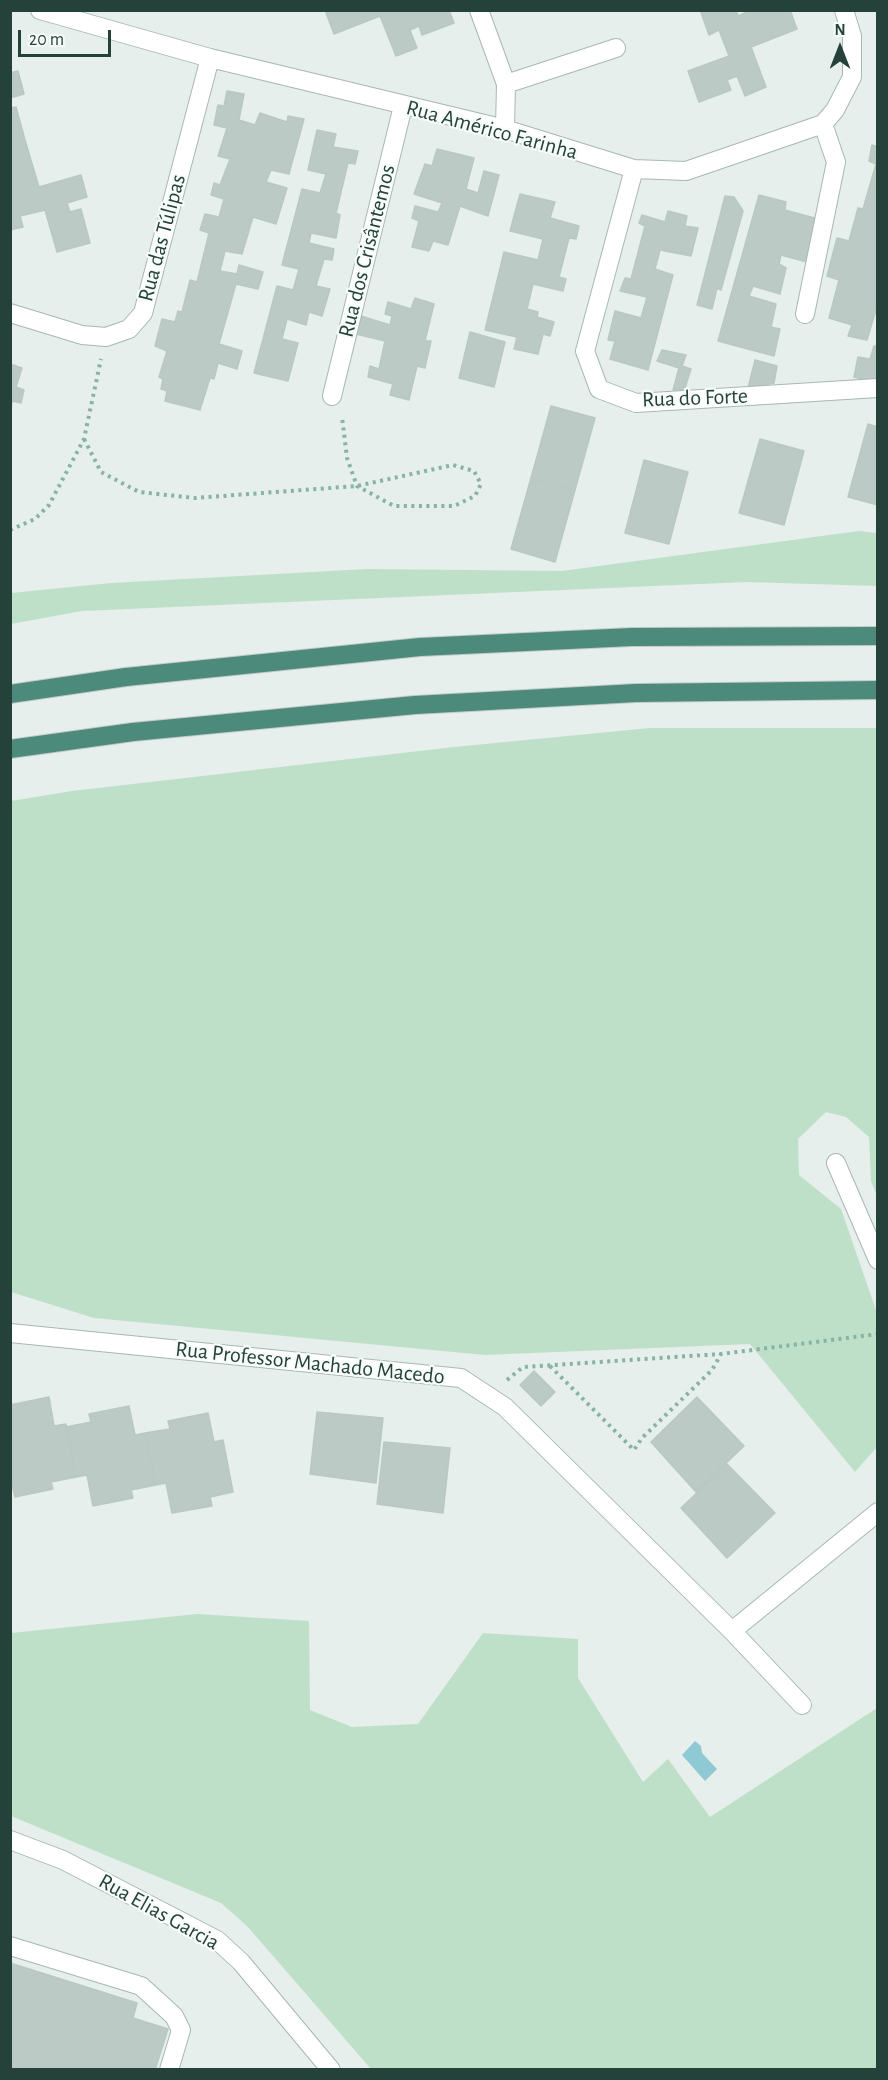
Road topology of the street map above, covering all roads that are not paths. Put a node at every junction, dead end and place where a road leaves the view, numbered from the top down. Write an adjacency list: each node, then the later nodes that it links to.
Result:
1 (479, 10): 6 (street)
2 (844, 10): 8 (street)
3 (52, 12): 5 (street, Rua Américo Farinha)
4 (616, 48): 6 (street)
5 (210, 58): 7 (street, Rua Américo Farinha); 11 (street, Rua das Túlipas)
6 (506, 84): 9 (street)
7 (403, 106): 9 (street, Rua Américo Farinha); 14 (street, Rua dos Crisântemos)
8 (823, 124): 10 (street, Rua Américo Farinha); 12 (street)
9 (505, 129): 10 (street, Rua Américo Farinha)
10 (634, 169): 13 (street, Rua do Forte)
11 (10, 312)
12 (805, 314)
13 (878, 388)
14 (332, 396)
15 (878, 636): 17 (highway)
16 (878, 690): 18 (highway)
17 (10, 694)
18 (10, 748)
19 (836, 1163): 20 (street)
20 (878, 1260)
21 (10, 1333): 23 (street, Rua Professor Machado Macedo)
22 (878, 1512): 23 (street)
23 (732, 1631): 24 (street, Rua Professor Machado Macedo)
24 (802, 1705)
25 (10, 1840): 28 (street, Rua Elias Garcia)
26 (10, 1946): 27 (street)
27 (169, 2070)
28 (331, 2070)

